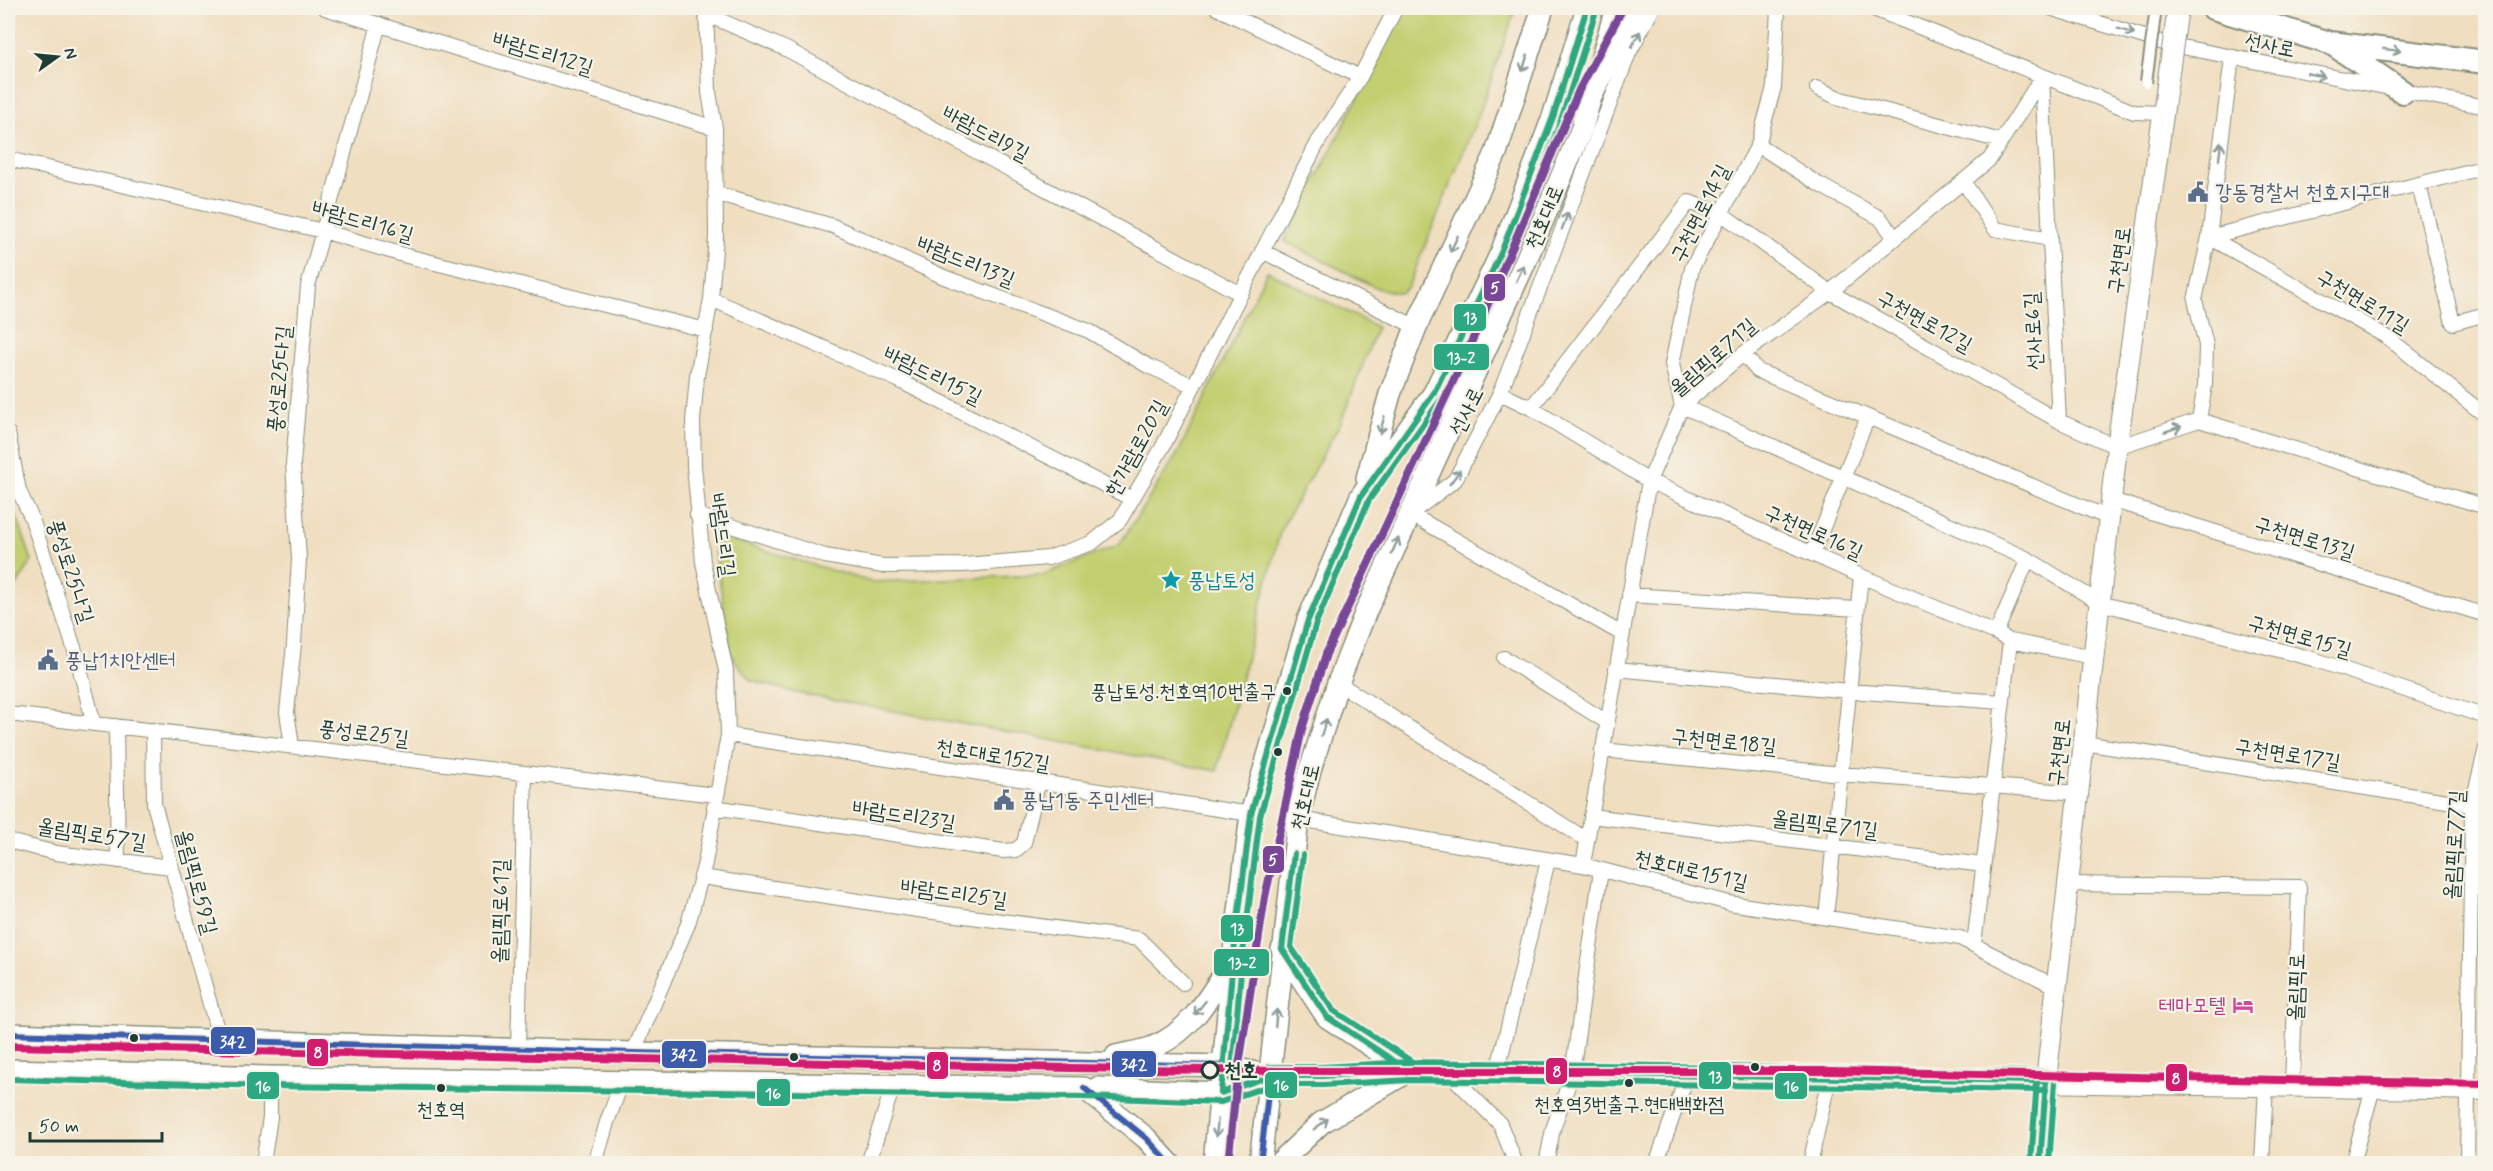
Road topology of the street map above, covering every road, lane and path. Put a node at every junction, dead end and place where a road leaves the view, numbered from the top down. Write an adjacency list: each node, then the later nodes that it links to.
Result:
1 (325, 8): 16 (street, 바람드리12길)
2 (1217, 8): 20 (street)
3 (1396, 8): 20 (street, 한가람로20길)
4 (1543, 8): 46 (main road, one-way to 46)
5 (1587, 8): 61 (main road, 천호대로)
6 (1617, 8): 25 (main road, 천호대로)
7 (1634, 8): 25 (highway)
8 (1653, 8): 50 (street, 선사로, one-way to 8)
9 (1778, 8): 30 (street, 구천면로14길)
10 (1871, 8): 21 (street)
11 (2050, 8): 18 (street, 선사로, one-way to 18)
12 (2156, 8): 22 (street, bridge)
13 (2178, 8): 27 (main road, 구천면로, bridge)
14 (2213, 8): 17 (highway)
15 (707, 11): 28 (street, 바람드리길); 43 (street, 바람드리9길)
16 (379, 24): 28 (street, 바람드리12길); 37 (street, 풍성로25다길)
17 (2330, 43): 19 (highway, one-way to 19); 24 (highway)
18 (2232, 58): 24 (street, 선사로, one-way to 24); 38 (street, one-way to 18)
19 (2486, 62)
20 (1360, 77): 41 (street, 한가람로20길)
21 (2042, 77): 27 (street); 29 (street, 올림픽로71길); 40 (street, 선사로6길)
22 (2145, 82)
23 (1817, 88): 29 (street)
24 (2403, 92): 26 (street, 선사로)
25 (1592, 94): 66 (main road, 천호대로, one-way to 25)
26 (2486, 107)
27 (2164, 113): 58 (main road, 구천면로)
28 (714, 128): 35 (street, 바람드리길)
29 (2001, 141): 33 (street, 올림픽로71길)
30 (1758, 145): 36 (street, 구천면로14길); 39 (street)
31 (8, 159): 37 (street, 바람드리16길)
32 (2486, 167): 34 (street)
33 (1963, 181): 39 (street, 올림픽로71길); 40 (street)
34 (2419, 185): 38 (street); 45 (street)
35 (715, 192): 44 (street, 바람드리길); 49 (street, 바람드리13길)
36 (1722, 214): 42 (street, 구천면로12길); 51 (street, 구천면로14길); 52 (street, 구천면로12길)
37 (323, 231): 47 (street, 바람드리16길); 91 (street, 풍성로25다길)
38 (2209, 237): 53 (street, 구천면로11길); 55 (street)
39 (1895, 238): 42 (street, 올림픽로71길)
40 (2050, 239): 56 (street, 선사로6길)
41 (1262, 251): 43 (street, 한가람로20길); 46 (street)
42 (1830, 292): 48 (street, 올림픽로71길); 56 (street, 구천면로12길)
43 (1241, 294): 49 (street, 한가람로20길)
44 (711, 299): 47 (street, 바람드리길); 62 (street, 바람드리15길)
45 (2486, 314)
46 (1416, 327): 61 (main road, one-way to 61)
47 (705, 330): 65 (street, 바람드리길)
48 (1743, 354): 51 (street, 올림픽로71길); 54 (street)
49 (1194, 386): 62 (street, 한가람로20길)
50 (1500, 393): 52 (street, 구천면로16길); 66 (street, 선사로, one-way to 50)
51 (1682, 406): 59 (street); 60 (street, 올림픽로71길)
52 (1531, 408): 60 (street, 구천면로16길)
53 (2486, 416)
54 (1868, 417): 59 (street); 64 (street)
55 (2199, 420): 58 (street, one-way to 55); 63 (street)
56 (2059, 421): 58 (street, 구천면로12길)
57 (8, 433): 86 (street, 풍성로25나길)
58 (2117, 447): 64 (main road, 구천면로)
59 (1844, 478): 67 (street); 68 (street)
60 (1648, 481): 67 (street, 구천면로16길); 70 (street, 올림픽로71길)
61 (1361, 496): 101 (main road, 천호대로)
62 (1132, 499): 65 (street, 한가람로20길)
63 (2486, 507)
64 (2110, 509): 71 (main road, 구천면로); 73 (street, 구천면로13길)
65 (697, 514): 89 (street, 바람드리길)
66 (1410, 514): 75 (street); 80 (main road, 천호대로, one-way to 66)
67 (1812, 554): 69 (street, 구천면로16길)
68 (2028, 559): 71 (street); 74 (street)
69 (1861, 576): 72 (street); 74 (street, 구천면로16길)
70 (1629, 595): 72 (street); 75 (street, 올림픽로71길)
71 (2100, 603): 77 (main road, 구천면로); 84 (street, 구천면로15길)
72 (1857, 609): 81 (street)
73 (2486, 615)
74 (1996, 633): 76 (street, 구천면로16길)
75 (1622, 634): 79 (street, 올림픽로71길)
76 (2010, 641): 77 (street, 구천면로16길); 82 (street)
77 (2094, 657): 90 (main road, 구천면로)
78 (1504, 658): 85 (street)
79 (1616, 669): 81 (street); 85 (street, 올림픽로71길)
80 (1338, 683): 103 (main road, 천호대로, one-way to 80); 104 (street)
81 (1849, 691): 82 (street); 95 (street)
82 (2002, 702): 97 (street)
83 (8, 714): 86 (street, 풍성로25길)
84 (2486, 717)
85 (1607, 722): 93 (street, 올림픽로71길)
86 (94, 724): 87 (street, 풍성로25길)
87 (116, 726): 88 (street, 풍성로25길); 108 (street)
88 (153, 730): 91 (street, 풍성로25길); 111 (street, 올림픽로59길)
89 (728, 735): 96 (street, 천호대로152길); 99 (street, 바람드리길)
90 (2084, 743): 98 (main road, 구천면로); 100 (street, 구천면로17길)
91 (292, 746): 94 (street, 풍성로25길)
92 (2486, 748): 100 (street, 올림픽로77길)
93 (1602, 750): 95 (street, 구천면로18길); 102 (street, 올림픽로71길)
94 (525, 773): 99 (street, 풍성로25길); 124 (street, 올림픽로61길)
95 (1841, 774): 97 (street, 구천면로18길); 106 (street)
96 (1038, 783): 99 (street, 바람드리23길); 101 (street, 천호대로152길)
97 (1992, 787): 98 (street, 구천면로18길); 110 (street)
98 (2078, 793): 114 (main road, 구천면로)
99 (715, 801): 113 (street, 바람드리길)
100 (2479, 807): 117 (street, 올림픽로77길)
101 (1251, 814): 119 (main road, 천호대로)
102 (1591, 816): 104 (street, 올림픽로71길); 106 (street, 올림픽로71길)
103 (1298, 819): 107 (street, 천호대로151길); 118 (main road, 천호대로)
104 (1587, 840): 109 (street, 올림픽로71길)
105 (8, 841): 108 (street, 올림픽로57길)
106 (1833, 846): 110 (street, 올림픽로71길); 115 (street)
107 (1548, 860): 109 (street, 천호대로151길); 132 (street)
108 (118, 861): 111 (street, 올림픽로57길)
109 (1583, 865): 112 (street, 천호대로151길)
110 (1983, 865): 116 (street)
111 (171, 867): 123 (street, 올림픽로59길)
112 (1601, 870): 115 (street, 천호대로151길); 133 (street)
113 (702, 877): 120 (street, 바람드리25길); 125 (street, 바람드리길)
114 (2068, 884): 121 (main road, 구천면로); 142 (street, 올림픽로)
115 (1826, 918): 116 (street, 천호대로151길)
116 (1974, 945): 121 (street, 천호대로151길)
117 (2479, 945): 145 (street, 올림픽로77길)
118 (1282, 949): 130 (main road); 134 (main road, 천호대로, one-way to 118)
119 (1233, 960): 126 (main road, one-way to 126); 128 (main road, 천호대로)
120 (1183, 983)
121 (2056, 987): 138 (main road, 구천면로)
122 (8, 1034): 123 (main road)
123 (220, 1040): 124 (main road)
124 (518, 1049): 125 (main road)
125 (633, 1053): 126 (main road)
126 (1086, 1063): 127 (main road)
127 (1136, 1064): 128 (main road); 143 (main road)
128 (1224, 1066): 134 (main road); 146 (main road, 천호대로)
129 (8, 1070): 136 (main road)
130 (1409, 1071): 131 (main road); 134 (main road); 153 (main road, one-way to 130)
131 (1448, 1072): 132 (main road); 154 (street)
132 (1497, 1073): 133 (main road)
133 (1572, 1074): 135 (main road); 155 (street)
134 (1270, 1076): 146 (main road); 152 (main road, 천호대로)
135 (1687, 1076): 137 (main road); 156 (street)
136 (270, 1077): 139 (main road); 147 (street)
137 (1830, 1078): 138 (main road); 157 (street)
138 (2046, 1081): 141 (main road); 158 (main road, 구천면로)
139 (622, 1082): 140 (main road); 148 (street)
140 (893, 1086): 143 (main road); 149 (street)
141 (2266, 1086): 142 (main road); 159 (street)
142 (2292, 1086): 144 (main road)
143 (1090, 1088): 146 (main road); 150 (main road)
144 (2373, 1088): 145 (main road); 160 (street)
145 (2477, 1090): 161 (street, 올림픽로77길)
146 (1221, 1094): 151 (main road, 천호대로, one-way to 151)
147 (263, 1164)
148 (595, 1164)
149 (868, 1164)
150 (1170, 1164)
151 (1214, 1164)
152 (1260, 1164)
153 (1278, 1164)
154 (1516, 1164)
155 (1546, 1164)
156 (1656, 1164)
157 (1810, 1164)
158 (2040, 1164)
159 (2262, 1164)
160 (2352, 1164)
161 (2467, 1164)

